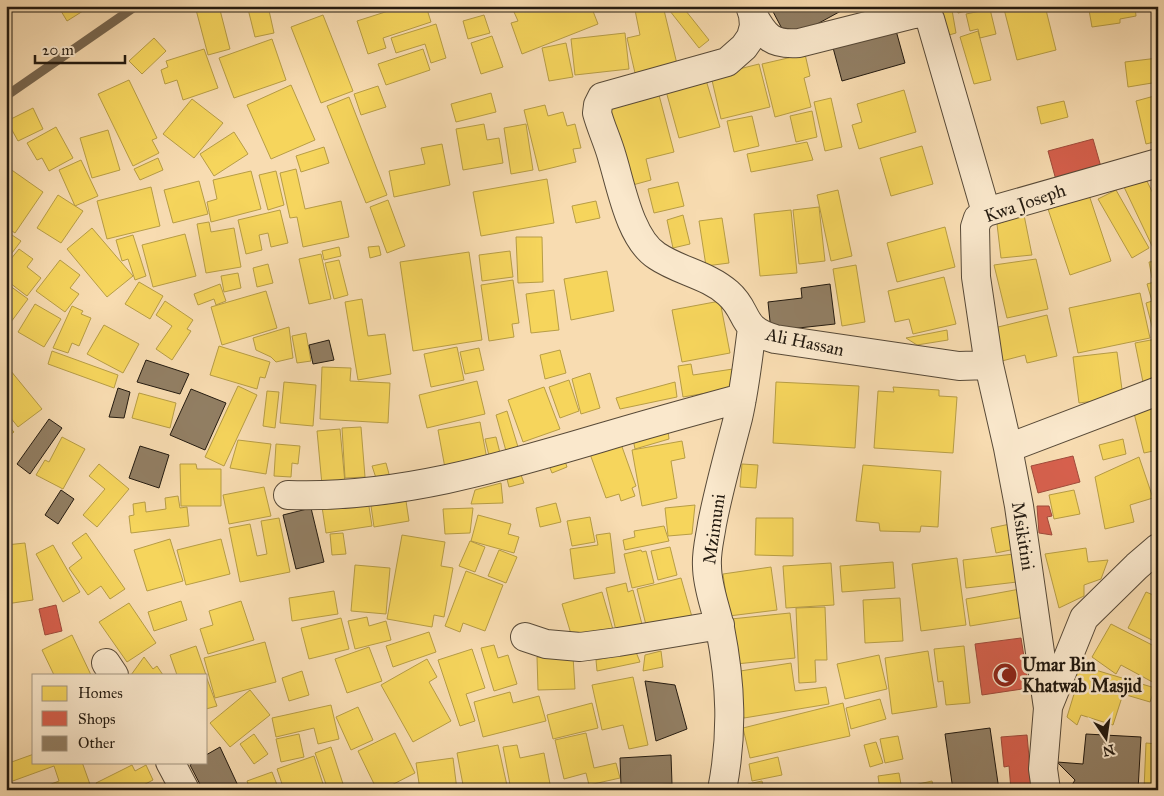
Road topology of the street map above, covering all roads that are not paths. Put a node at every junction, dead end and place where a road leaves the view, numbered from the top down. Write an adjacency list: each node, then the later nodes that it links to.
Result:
1 (751, 10): 3 (street); 4 (street, Ali Hassan)
2 (1158, 163): 3 (street, Kwa Joseph)
3 (986, 212): 5 (street, Kwa Joseph)
4 (752, 328): 5 (street, Ali Hassan); 7 (street, Mzimuni)
5 (989, 365): 8 (street, Msikitini)
6 (1158, 391): 8 (street)
7 (742, 398): 9 (street); 11 (street, Mzimuni)
8 (1008, 448): 13 (street, Msikitini)
9 (288, 495)
10 (1158, 548): 13 (street, Msikitini)
11 (720, 626): 12 (street); 16 (street, Mzimuni)
12 (525, 637)
13 (1048, 708): 17 (street, Msikitini)
14 (171, 764): 15 (street)
15 (185, 790)
16 (722, 790)
17 (1046, 790)

